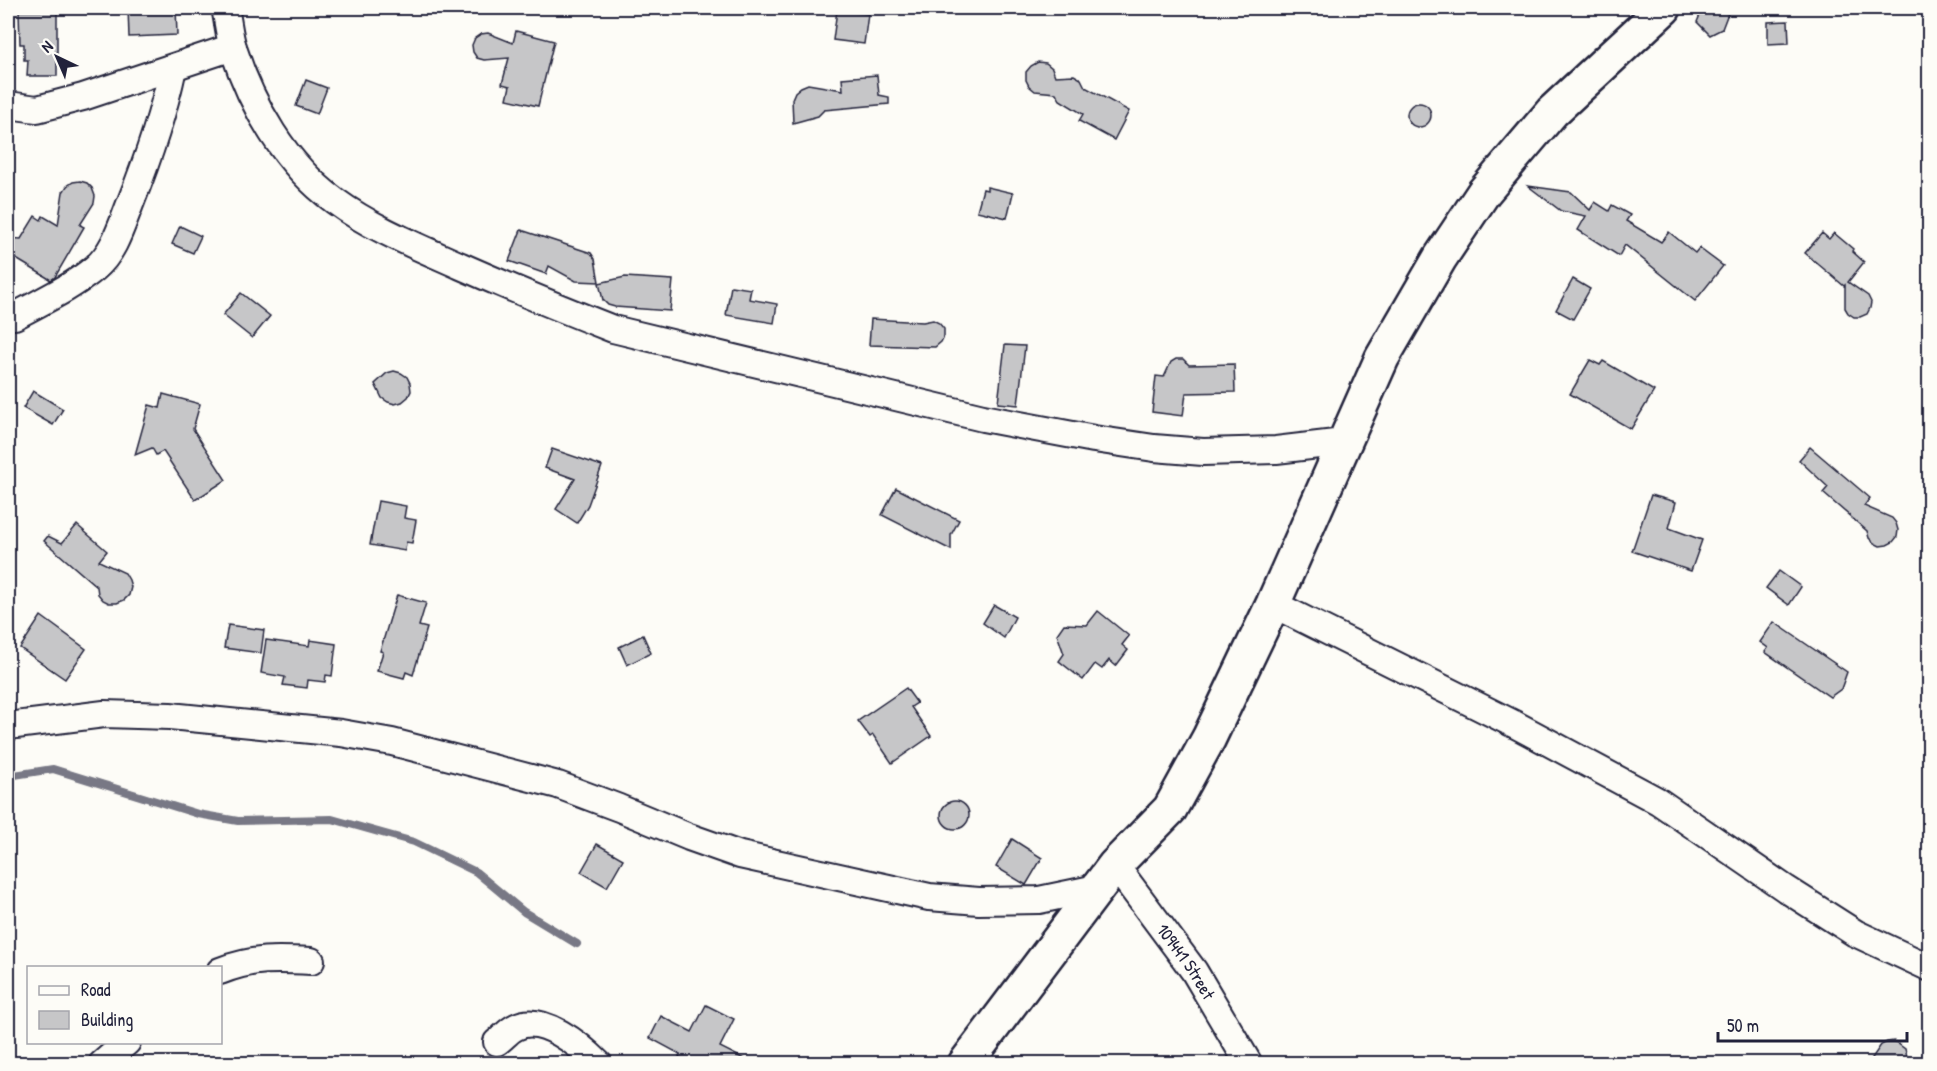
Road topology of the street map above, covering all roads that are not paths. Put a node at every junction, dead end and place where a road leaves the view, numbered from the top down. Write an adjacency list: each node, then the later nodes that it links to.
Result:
1 (225, 8): 3 (street)
2 (1664, 8): 7 (street)
3 (233, 47): 4 (street); 7 (street)
4 (173, 68): 5 (street); 6 (street)
5 (8, 105)
6 (15, 315)
7 (1344, 442): 8 (street)
8 (1273, 604): 10 (street); 12 (street)
9 (8, 726): 10 (street)
10 (1115, 865): 18 (street); 19 (street, 109441 Street)
11 (310, 961): 13 (street)
12 (1929, 968)
13 (222, 970)
14 (497, 1042): 17 (street)
15 (125, 1044): 16 (street)
16 (102, 1064)
17 (599, 1064)
18 (965, 1064)
19 (1249, 1064)

